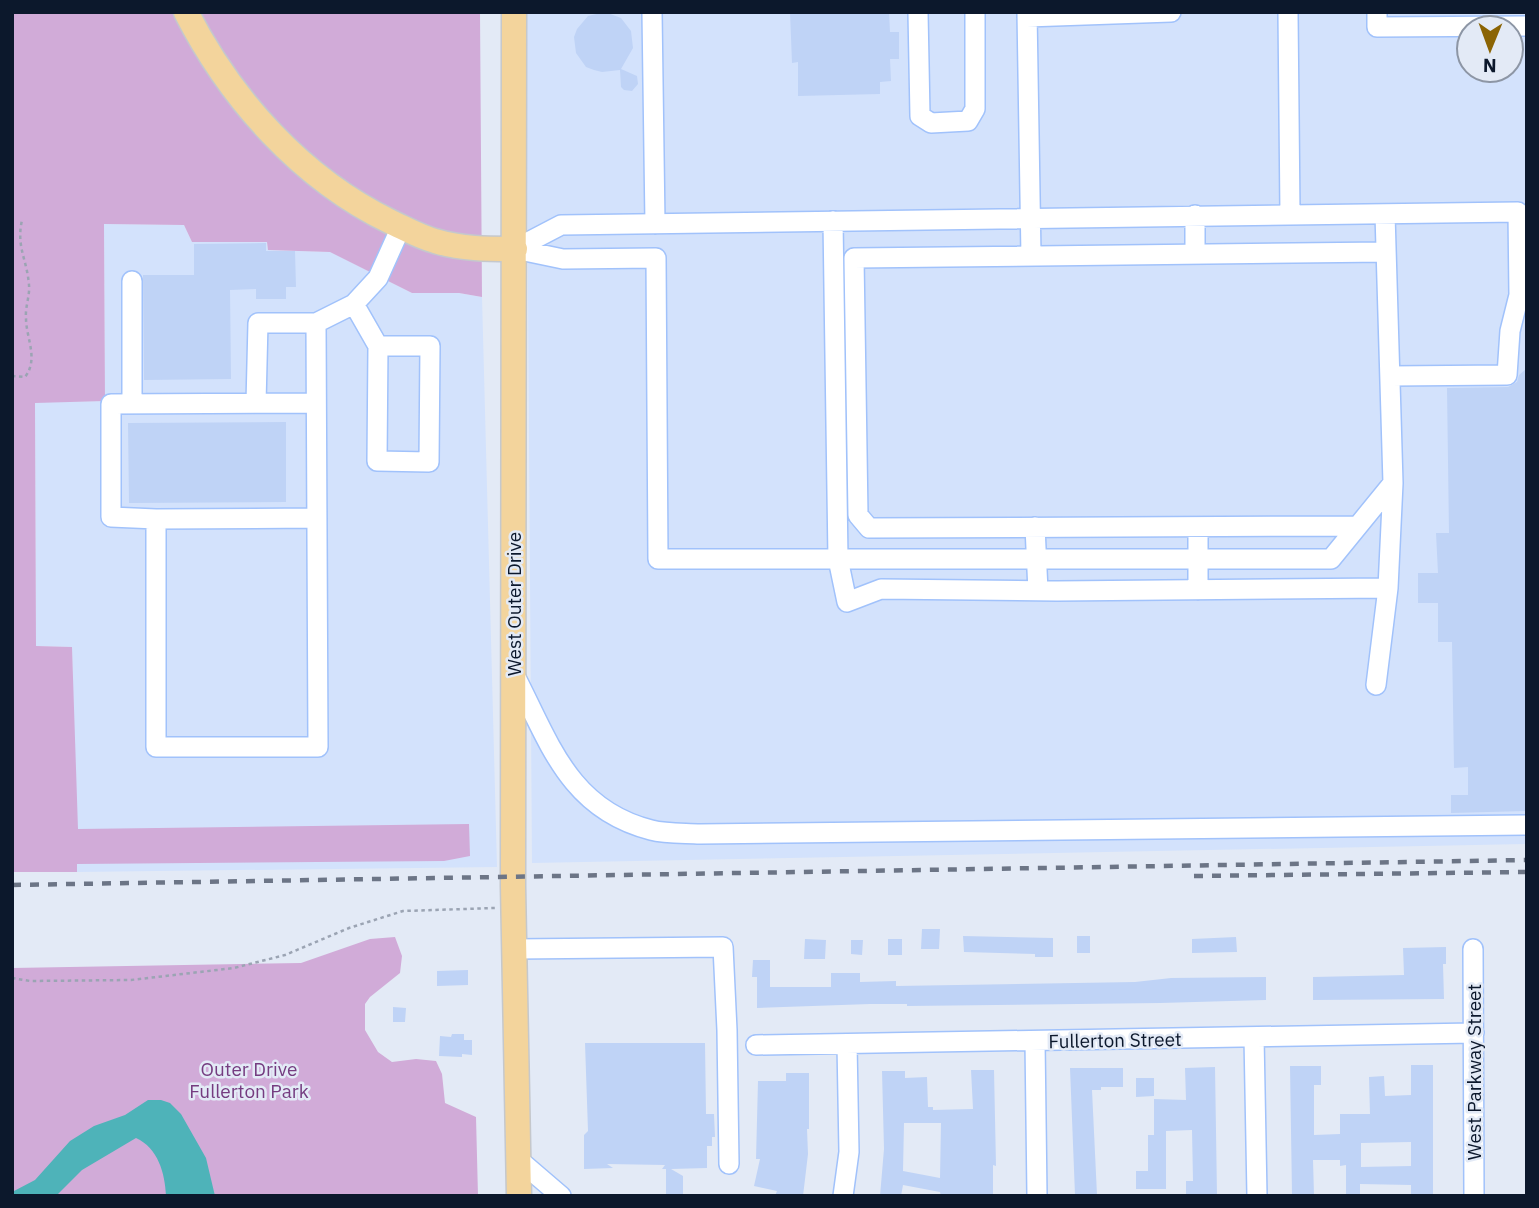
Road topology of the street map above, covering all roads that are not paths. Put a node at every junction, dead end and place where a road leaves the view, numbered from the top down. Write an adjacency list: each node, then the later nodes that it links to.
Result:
1 (186, 12): 17 (main road)
2 (514, 12): 18 (main road, West Outer Drive)
3 (652, 12): 16 (street)
4 (918, 12): 5 (street)
5 (975, 12)
6 (1171, 12): 9 (street)
7 (1288, 12): 11 (street)
8 (1377, 12): 10 (street)
9 (1027, 15): 14 (street)
10 (1527, 26)
11 (1290, 214): 12 (street); 13 (street)
12 (1385, 214): 19 (street); 26 (street)
13 (1195, 215): 14 (street); 20 (street)
14 (1030, 218): 15 (street); 21 (street)
15 (833, 221): 16 (street); 36 (street)
16 (655, 224): 18 (street)
17 (401, 228): 18 (main road); 23 (street)
18 (515, 249): 36 (street); 44 (main road, West Outer Drive)
19 (1386, 252): 20 (street); 26 (street)
20 (1195, 254): 21 (street)
21 (1031, 256): 34 (street)
22 (132, 281): 29 (street)
23 (354, 304): 24 (street); 25 (street)
24 (316, 323): 27 (street); 28 (street)
25 (378, 346): 25 (street)
26 (1391, 376): 30 (street)
27 (256, 403): 28 (street); 29 (street)
28 (316, 403): 31 (street)
29 (132, 404): 32 (street)
30 (1393, 483): 33 (street); 40 (street)
31 (317, 518): 32 (street); 32 (street)
32 (156, 519)
33 (1356, 526): 35 (street); 39 (street)
34 (1035, 527): 35 (street); 37 (street)
35 (1198, 527): 38 (street)
36 (838, 559): 37 (street); 43 (street)
37 (1037, 559): 38 (street); 43 (street)
38 (1198, 559): 39 (street); 42 (street)
39 (1331, 559): 41 (street)
40 (1388, 588): 41 (street); 45 (street)
41 (1330, 589): 42 (street)
42 (1198, 590): 43 (street)
43 (1038, 591)
44 (514, 673): 46 (street); 48 (main road, West Outer Drive)
45 (1376, 685)
46 (1527, 825)
47 (1473, 949): 49 (street, West Parkway Street)
48 (515, 950): 54 (main road, West Outer Drive); 55 (street)
49 (1474, 1033): 50 (street, Fullerton Street); 61 (street, West Parkway Street)
50 (1254, 1037): 51 (street, Fullerton Street); 60 (street)
51 (1035, 1041): 52 (street, Fullerton Street); 59 (street)
52 (847, 1044): 53 (street, Fullerton Street); 58 (street)
53 (756, 1045)
54 (519, 1160): 56 (main road, West Outer Drive); 57 (street)
55 (729, 1164)
56 (519, 1196)
57 (561, 1196)
58 (843, 1196)
59 (1037, 1196)
60 (1257, 1196)
61 (1474, 1196)

